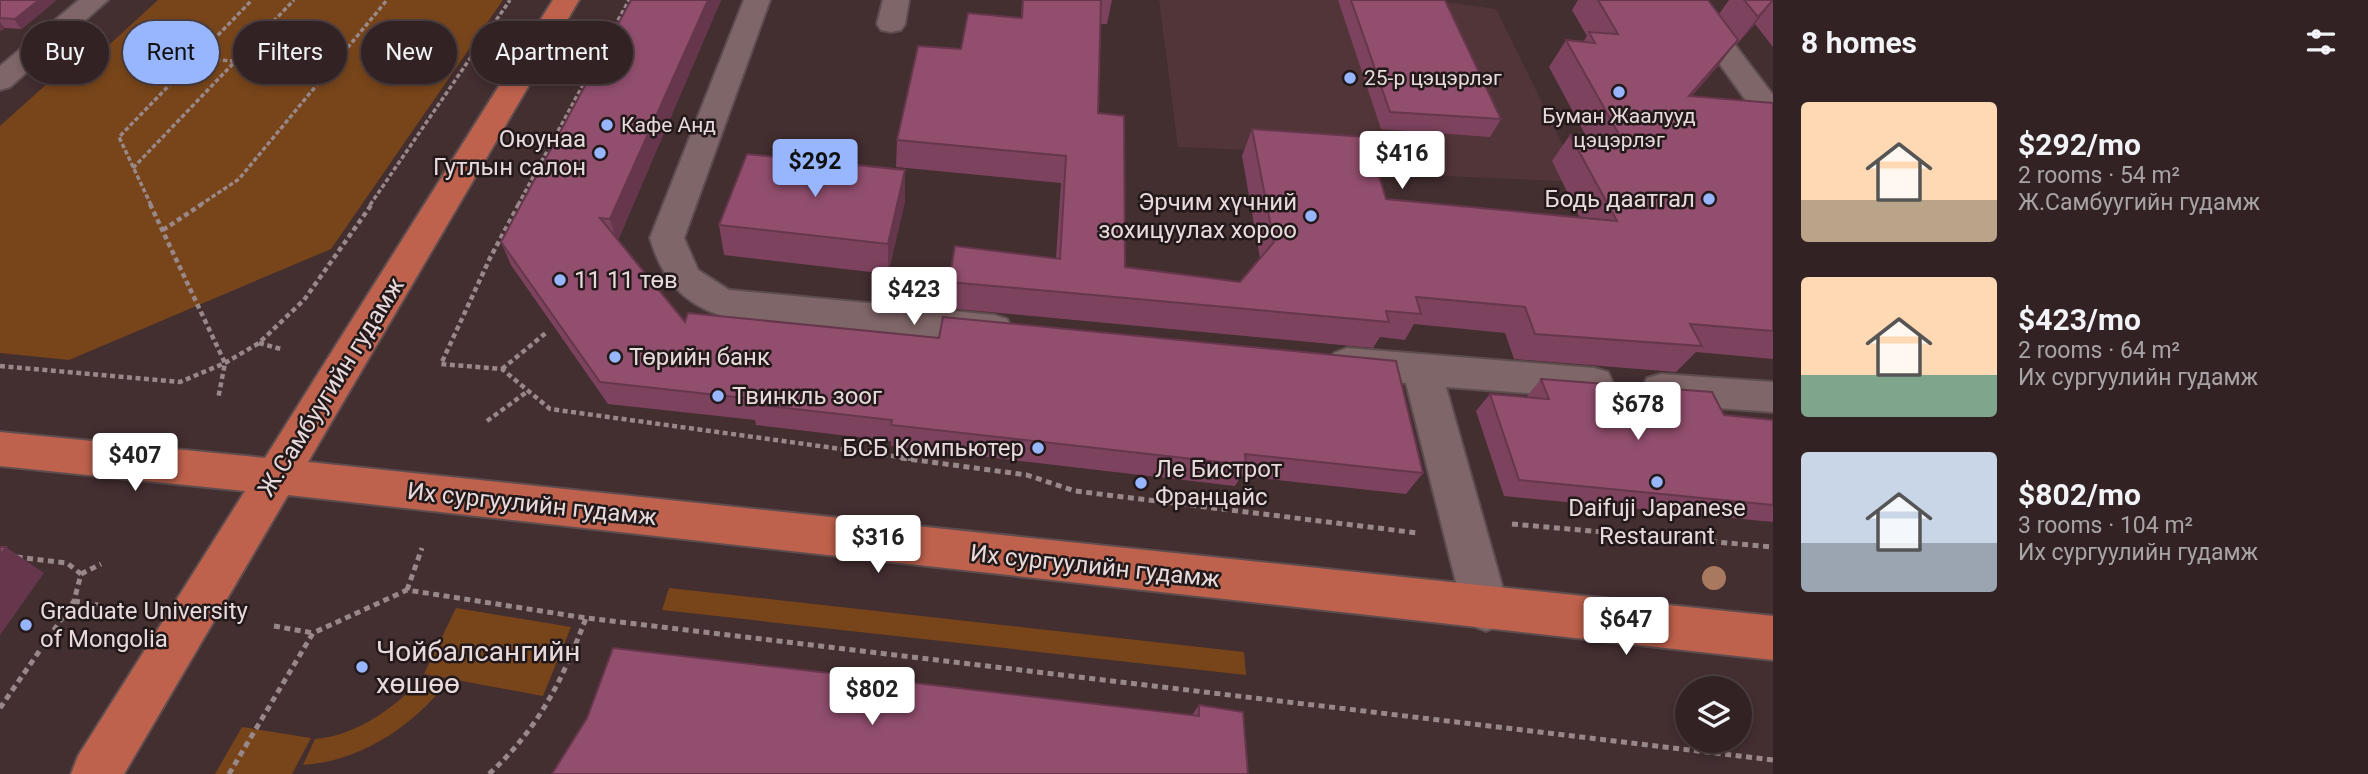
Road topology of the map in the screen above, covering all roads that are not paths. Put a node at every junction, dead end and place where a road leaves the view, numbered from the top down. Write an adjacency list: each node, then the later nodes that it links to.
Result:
1 (95, 0): 5 (street)
2 (566, 0): 12 (main road, Ж.Самбуугийн гудамж)
3 (1679, 1): 6 (street)
4 (754, 8): 7 (street)
5 (0, 81)
6 (1773, 116)
7 (1024, 332)
8 (1312, 359): 9 (street)
9 (1422, 370): 10 (street); 13 (street)
10 (1773, 397)
11 (0, 449): 12 (main road, Их сургуулийн гудамж)
12 (277, 475): 13 (main road, Их сургуулийн гудамж); 15 (main road, Ж.Самбуугийн гудамж)
13 (1486, 610): 14 (main road, Их сургуулийн гудамж)
14 (1773, 638)
15 (96, 774)

